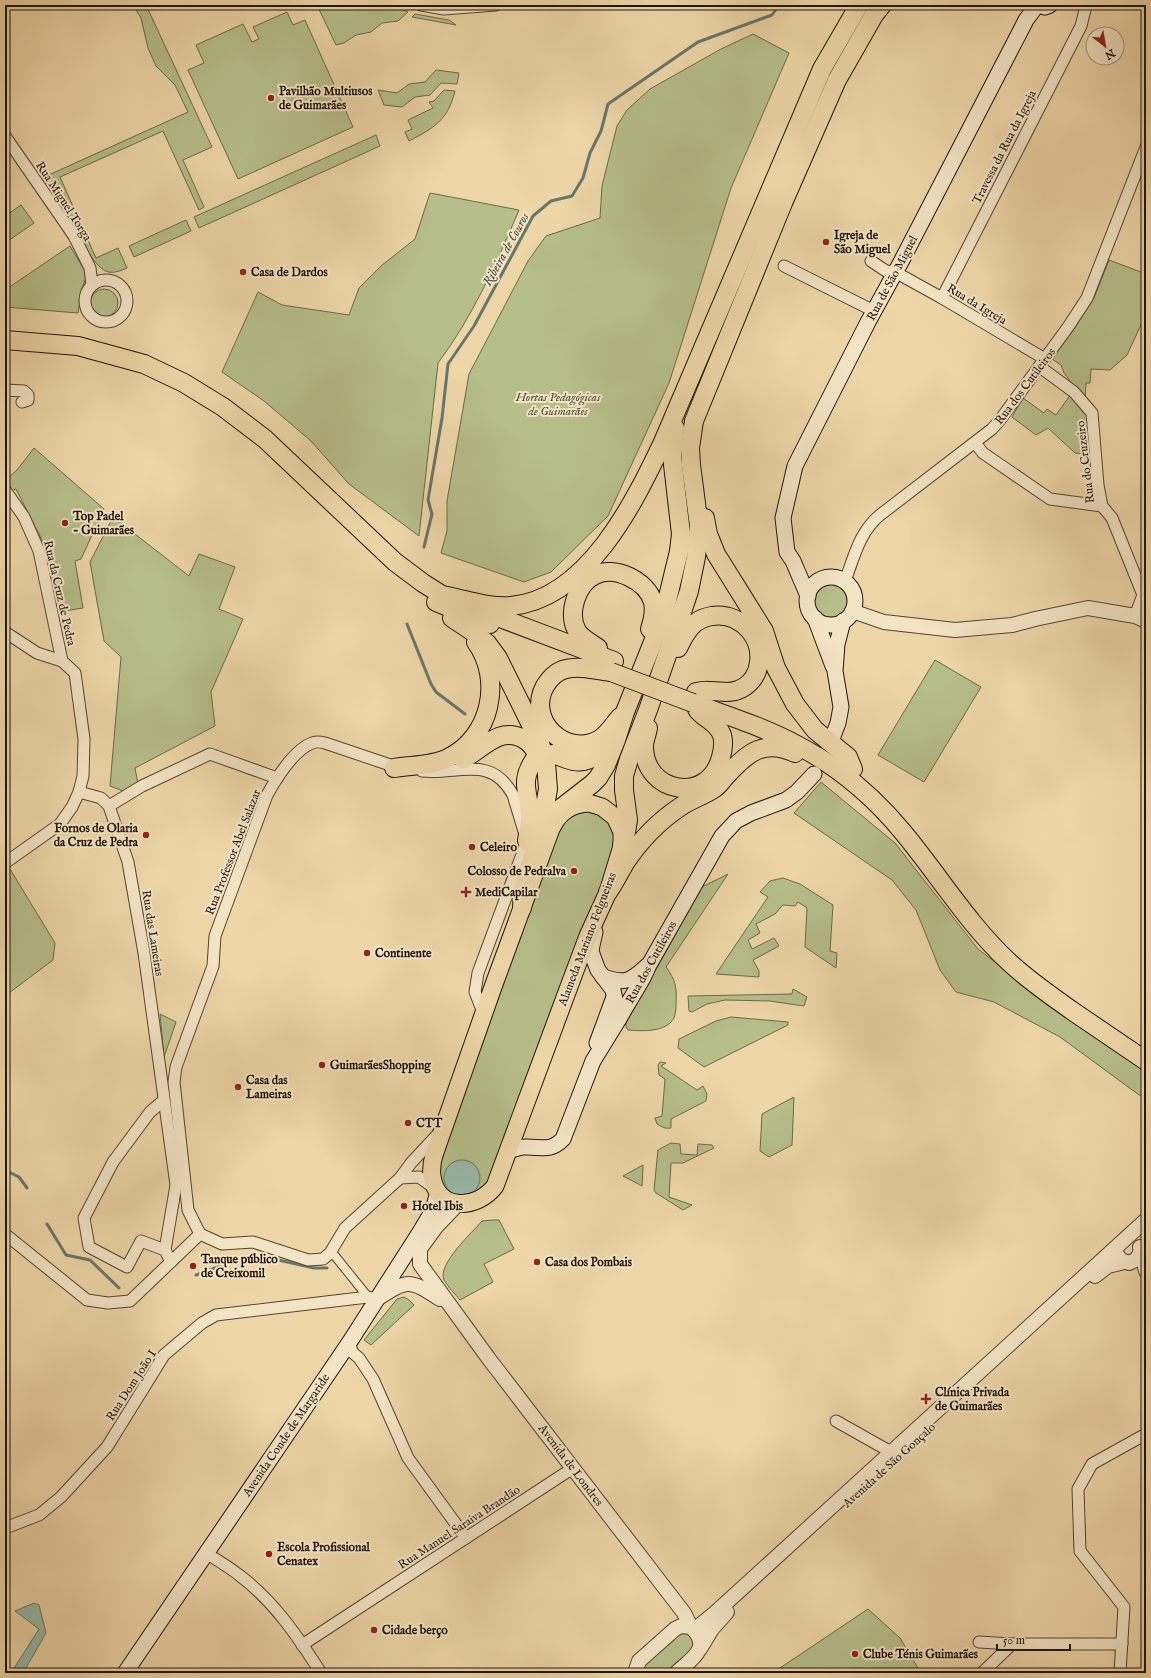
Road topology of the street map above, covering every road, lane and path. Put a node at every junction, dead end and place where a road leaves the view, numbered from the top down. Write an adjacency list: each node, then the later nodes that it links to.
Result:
1 (421, 5): 2 (street)
2 (496, 5)
3 (859, 5): 21 (highway)
4 (882, 5): 26 (highway)
5 (1038, 5): 6 (main road, Rua de São Miguel); 13 (main road, Rua de São Miguel)
6 (1050, 5)
7 (1085, 5): 16 (street, Travessa da Rua da Igreja)
8 (5, 136): 12 (street, Rua Miguel Torga)
9 (1146, 147): 20 (street, Rua dos Cutileiros)
10 (871, 260): 13 (street, Rua da Igreja)
11 (784, 266): 17 (street)
12 (90, 268): 14 (street); 15 (street, Rua Miguel Torga)
13 (895, 272): 16 (street, Rua da Igreja); 17 (main road, Rua de São Miguel)
14 (105, 280): 15 (street); 15 (street)
15 (92, 285)
16 (942, 298): 20 (street, Rua da Igreja)
17 (874, 311): 28 (main road, Rua de São Miguel)
18 (5, 340): 32 (highway)
19 (5, 350): 32 (highway)
20 (1042, 363): 24 (street, Rua dos Cutileiros); 27 (street, Rua do Cruzeiro)
21 (691, 378): 32 (highway); 38 (highway)
22 (5, 390): 23 (street)
23 (22, 402)
24 (975, 443): 27 (street); 30 (street, Rua dos Cutileiros)
25 (5, 492): 39 (street, Rua da Cruz de Pedra)
26 (695, 496): 40 (highway); 53 (highway)
27 (1102, 506): 36 (street, Rua do Cruzeiro)
28 (793, 561): 29 (main road, Rua de São Miguel); 31 (main road, Rua de São Miguel)
29 (821, 579): 30 (main road); 31 (main road)
30 (845, 581): 33 (main road)
31 (808, 596): 35 (main road)
32 (440, 599): 34 (highway); 41 (highway)
33 (848, 616): 35 (main road); 36 (street); 42 (main road)
34 (450, 617): 50 (highway); 56 (highway)
35 (815, 618): 42 (main road)
36 (1140, 619)
37 (5, 632): 39 (street)
38 (648, 656): 41 (highway); 45 (highway)
39 (62, 661): 55 (street)
40 (664, 664): 43 (highway); 44 (highway)
41 (613, 667): 43 (highway, bridge); 46 (highway)
42 (835, 671): 47 (main road)
43 (695, 697): 44 (highway); 53 (highway)
44 (648, 710): 60 (highway)
45 (625, 712): 46 (highway); 58 (highway)
46 (611, 730): 48 (highway)
47 (833, 736)
48 (553, 754)
49 (534, 760): 59 (highway)
50 (394, 768): 51 (street, Rua Professor Abel Salazar); 54 (street, Rua Professor Abel Salazar)
51 (425, 772): 56 (highway); 59 (street, Rua Professor Abel Salazar)
52 (814, 774): 65 (main road, Rua dos Cutileiros)
53 (850, 774): 62 (highway); 70 (highway); 72 (highway)
54 (277, 778): 57 (street); 81 (street, Rua Professor Abel Salazar)
55 (79, 792): 57 (street); 61 (street)
56 (546, 800): 63 (highway)
57 (109, 806): 73 (street, Rua das Lameiras)
58 (552, 826): 60 (main road, Alameda Mariano Felgueiras); 63 (main road, Alameda Mariano Felgueiras)
59 (527, 841): 68 (street)
60 (622, 846): 62 (main road, Alameda Mariano Felgueiras)
61 (5, 863)
62 (608, 892): 64 (main road, Alameda Mariano Felgueiras)
63 (522, 908): 68 (main road, Alameda Mariano Felgueiras)
64 (597, 919): 66 (main road); 75 (main road, Alameda Mariano Felgueiras)
65 (649, 965): 66 (main road); 69 (main road, Rua dos Cutileiros)
66 (603, 976): 67 (main road)
67 (614, 997): 69 (main road); 71 (main road)
68 (484, 1015): 74 (main road, Alameda Mariano Felgueiras)
69 (619, 1019): 71 (main road, Rua dos Cutileiros)
70 (1146, 1049)
71 (593, 1061): 75 (main road, Rua dos Cutileiros)
72 (1146, 1061)
73 (163, 1101): 84 (street); 84 (street)
74 (443, 1128): 76 (street); 77 (main road, Alameda Mariano Felgueiras)
75 (508, 1151): 78 (main road, Alameda Mariano Felgueiras)
76 (400, 1178): 77 (street); 81 (street)
77 (438, 1192): 78 (main road); 89 (main road, Avenida Conde de Margaride)
78 (458, 1204): 90 (street, Avenida de Londres)
79 (1144, 1222): 82 (street, Avenida de São Gonçalo); 83 (street)
80 (5, 1234): 86 (street)
81 (200, 1234): 86 (street)
82 (1121, 1242): 83 (street); 87 (street); 94 (street, Avenida de São Gonçalo)
83 (1140, 1249): 87 (street); 88 (street)
84 (165, 1250): 86 (street)
85 (335, 1256): 89 (street)
86 (171, 1262)
87 (1127, 1263): 88 (street); 106 (street, Avenida de São Gonçalo)
88 (1146, 1271)
89 (372, 1298): 90 (street, Avenida de Londres); 91 (main road, Avenida Conde de Margaride); 96 (street, Rua Dom João I)
90 (449, 1305): 95 (street, Avenida de Londres)
91 (349, 1343): 97 (street); 98 (main road, Avenida Conde de Margaride)
92 (836, 1421): 94 (street)
93 (1146, 1434): 104 (street)
94 (891, 1452): 99 (street, Avenida de São Gonçalo)
95 (573, 1468): 97 (street, Rua Manuel Saraiva Brandão); 100 (street, Avenida de Londres)
96 (5, 1528)
97 (466, 1538): 105 (street, Rua Manuel Saraiva Brandão)
98 (206, 1553): 105 (street); 108 (main road, Avenida Conde de Margaride)
99 (715, 1613): 100 (street); 101 (street)
100 (684, 1614): 101 (street, Avenida de Londres)
101 (692, 1628): 106 (street, Avenida de Londres); 107 (street)
102 (979, 1642): 103 (street)
103 (1012, 1644): 104 (street); 111 (street)
104 (1122, 1644): 112 (street)
105 (302, 1645): 109 (street)
106 (700, 1648): 110 (street, Avenida de São Gonçalo)
107 (633, 1671)
108 (125, 1673)
109 (321, 1673)
110 (676, 1673)
111 (982, 1673)
112 (1120, 1673)

